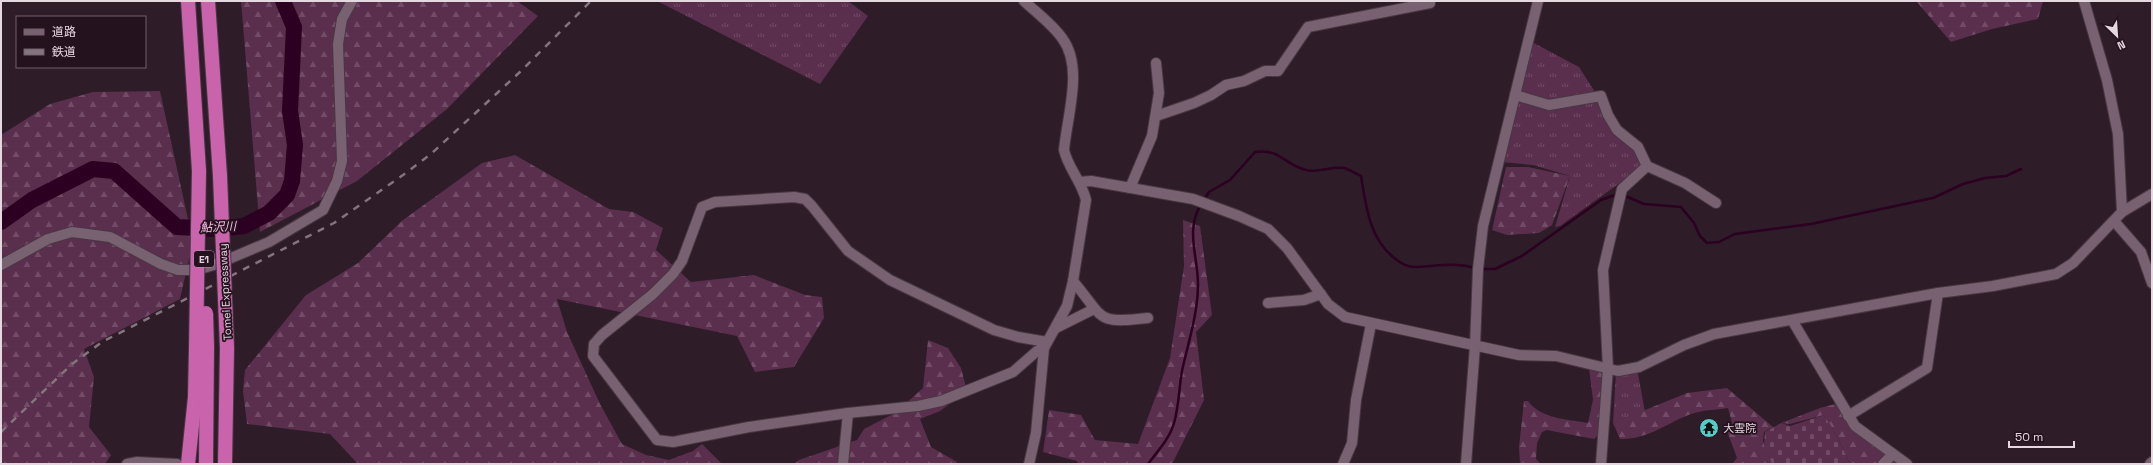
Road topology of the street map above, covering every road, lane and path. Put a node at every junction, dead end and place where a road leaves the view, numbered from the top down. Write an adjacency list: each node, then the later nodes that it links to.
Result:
1 (188, 1): 31 (highway, Tomei Expressway / E1, bridge)
2 (208, 1): 33 (highway, Tomei Expressway / E1, bridge)
3 (352, 1): 18 (street)
4 (1024, 1): 12 (street)
5 (1430, 1): 10 (street)
6 (1538, 1): 9 (street)
7 (2084, 1): 16 (street)
8 (1156, 63): 10 (street)
9 (1515, 95): 11 (street); 30 (street)
10 (1156, 116): 13 (street)
11 (1647, 166): 15 (street); 32 (street)
12 (1080, 182): 13 (street); 19 (street)
13 (1130, 188): 22 (street)
14 (2152, 194): 16 (street)
15 (1716, 203)
16 (2122, 212): 17 (street)
17 (2114, 221): 20 (street); 21 (street)
18 (1, 265)
19 (1073, 281): 24 (street); 28 (street)
20 (2152, 283)
21 (1938, 293): 26 (street); 35 (street)
22 (1321, 294): 23 (street); 27 (street)
23 (1268, 303)
24 (1094, 310): 25 (street); 28 (street)
25 (1148, 318)
26 (1792, 320): 32 (street); 35 (street)
27 (1371, 324): 30 (street); 45 (street)
28 (1056, 328): 29 (street)
29 (1046, 345): 34 (street); 34 (street); 44 (street)
30 (1475, 346): 32 (street); 46 (street)
31 (202, 347): 39 (highway); 40 (highway, Tomei Expressway / E1)
32 (1608, 368): 47 (street)
33 (227, 379): 41 (highway, Tomei Expressway / E1); 42 (highway)
34 (848, 413): 43 (street)
35 (1848, 416): 36 (street)
36 (1892, 454): 48 (street); 49 (street)
37 (127, 464): 38 (street)
38 (177, 464)
39 (188, 464)
40 (206, 464)
41 (225, 464)
42 (234, 464)
43 (843, 464)
44 (1029, 464)
45 (1343, 464)
46 (1466, 464)
47 (1601, 464)
48 (1883, 464)
49 (1907, 464)

